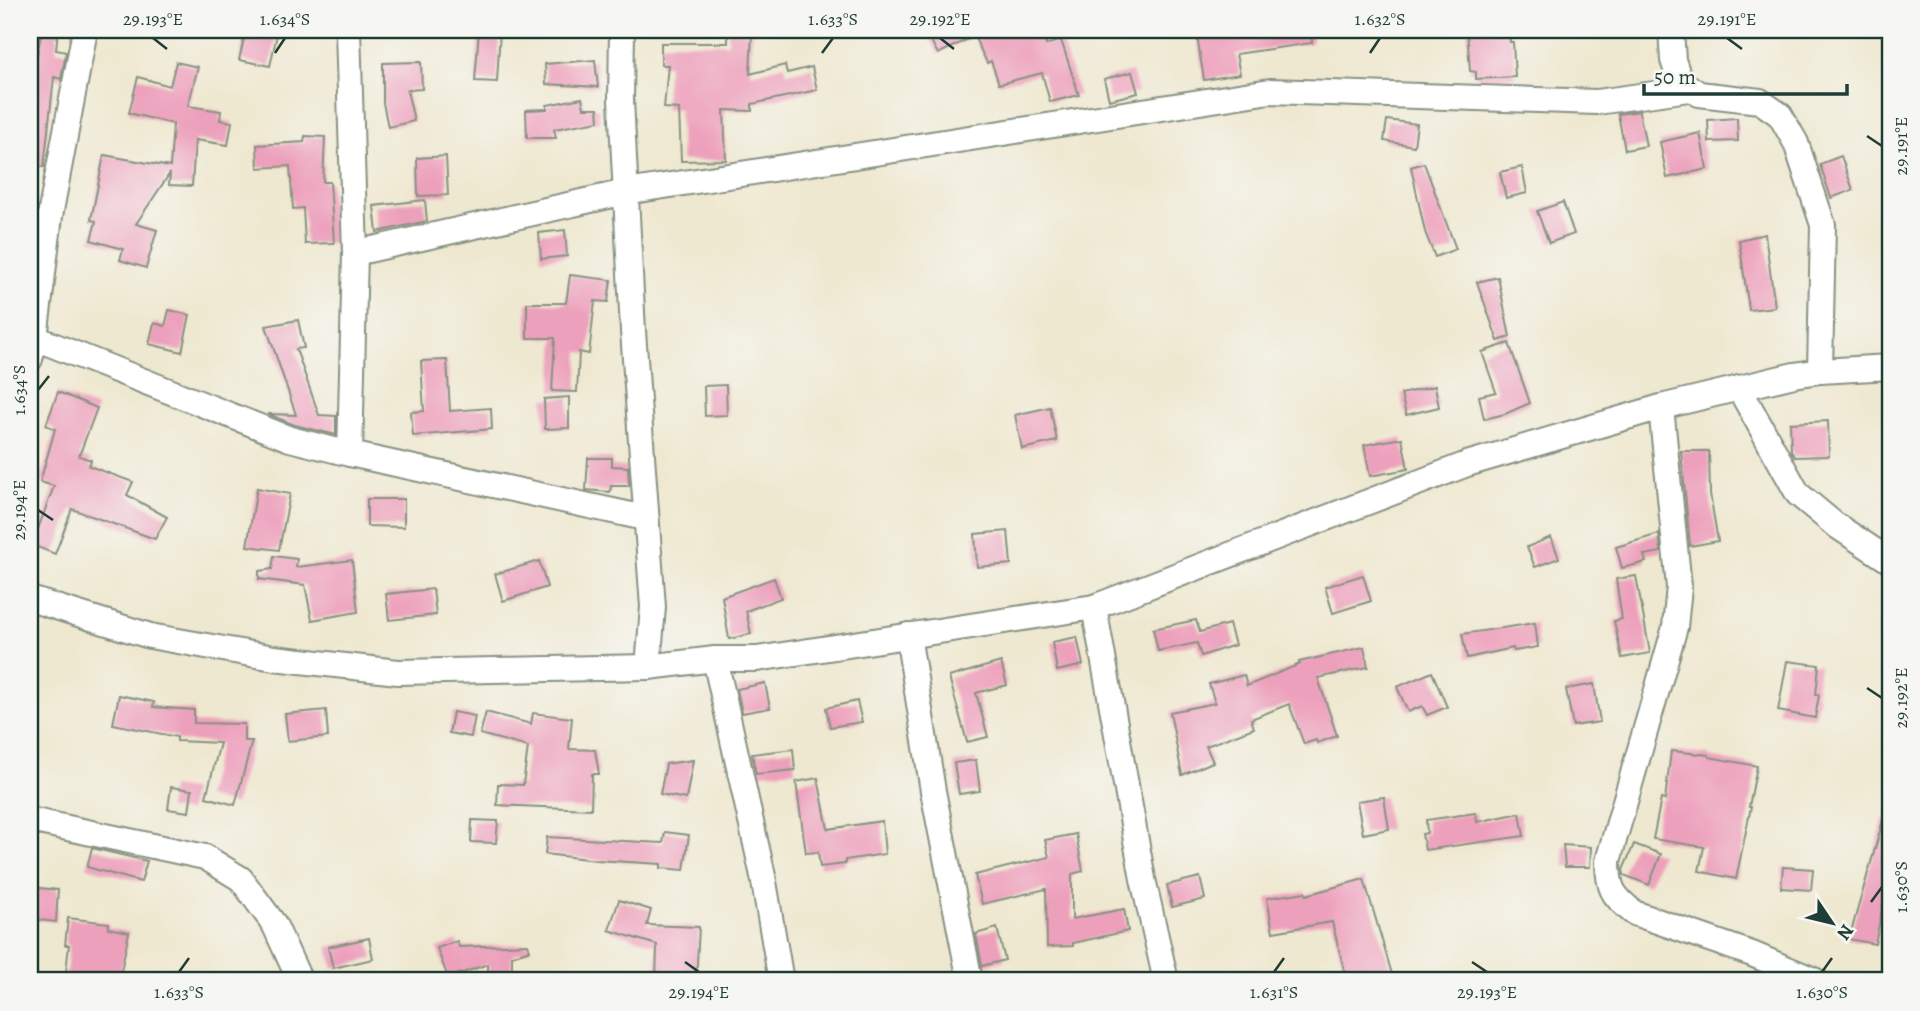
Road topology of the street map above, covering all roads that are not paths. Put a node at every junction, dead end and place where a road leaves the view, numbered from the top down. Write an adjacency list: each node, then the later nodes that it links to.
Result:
1 (85, 30): 8 (street)
2 (348, 30): 7 (street)
3 (622, 30): 6 (street)
4 (1671, 30): 5 (street)
5 (1689, 89): 6 (street); 10 (street)
6 (626, 192): 7 (street); 14 (street)
7 (355, 253): 13 (street)
8 (33, 335): 13 (street)
9 (1890, 367): 10 (street)
10 (1820, 371): 11 (street)
11 (1739, 388): 12 (street); 15 (street)
12 (1661, 407): 17 (street); 26 (street)
13 (350, 454): 14 (street)
14 (645, 518): 20 (street)
15 (1890, 561)
16 (30, 600): 20 (street)
17 (1094, 607): 18 (street); 25 (street)
18 (908, 635): 19 (street); 24 (street)
19 (715, 659): 20 (street); 23 (street)
20 (648, 667)
21 (30, 820): 22 (street)
22 (300, 981)
23 (781, 981)
24 (970, 981)
25 (1166, 981)
26 (1816, 981)

